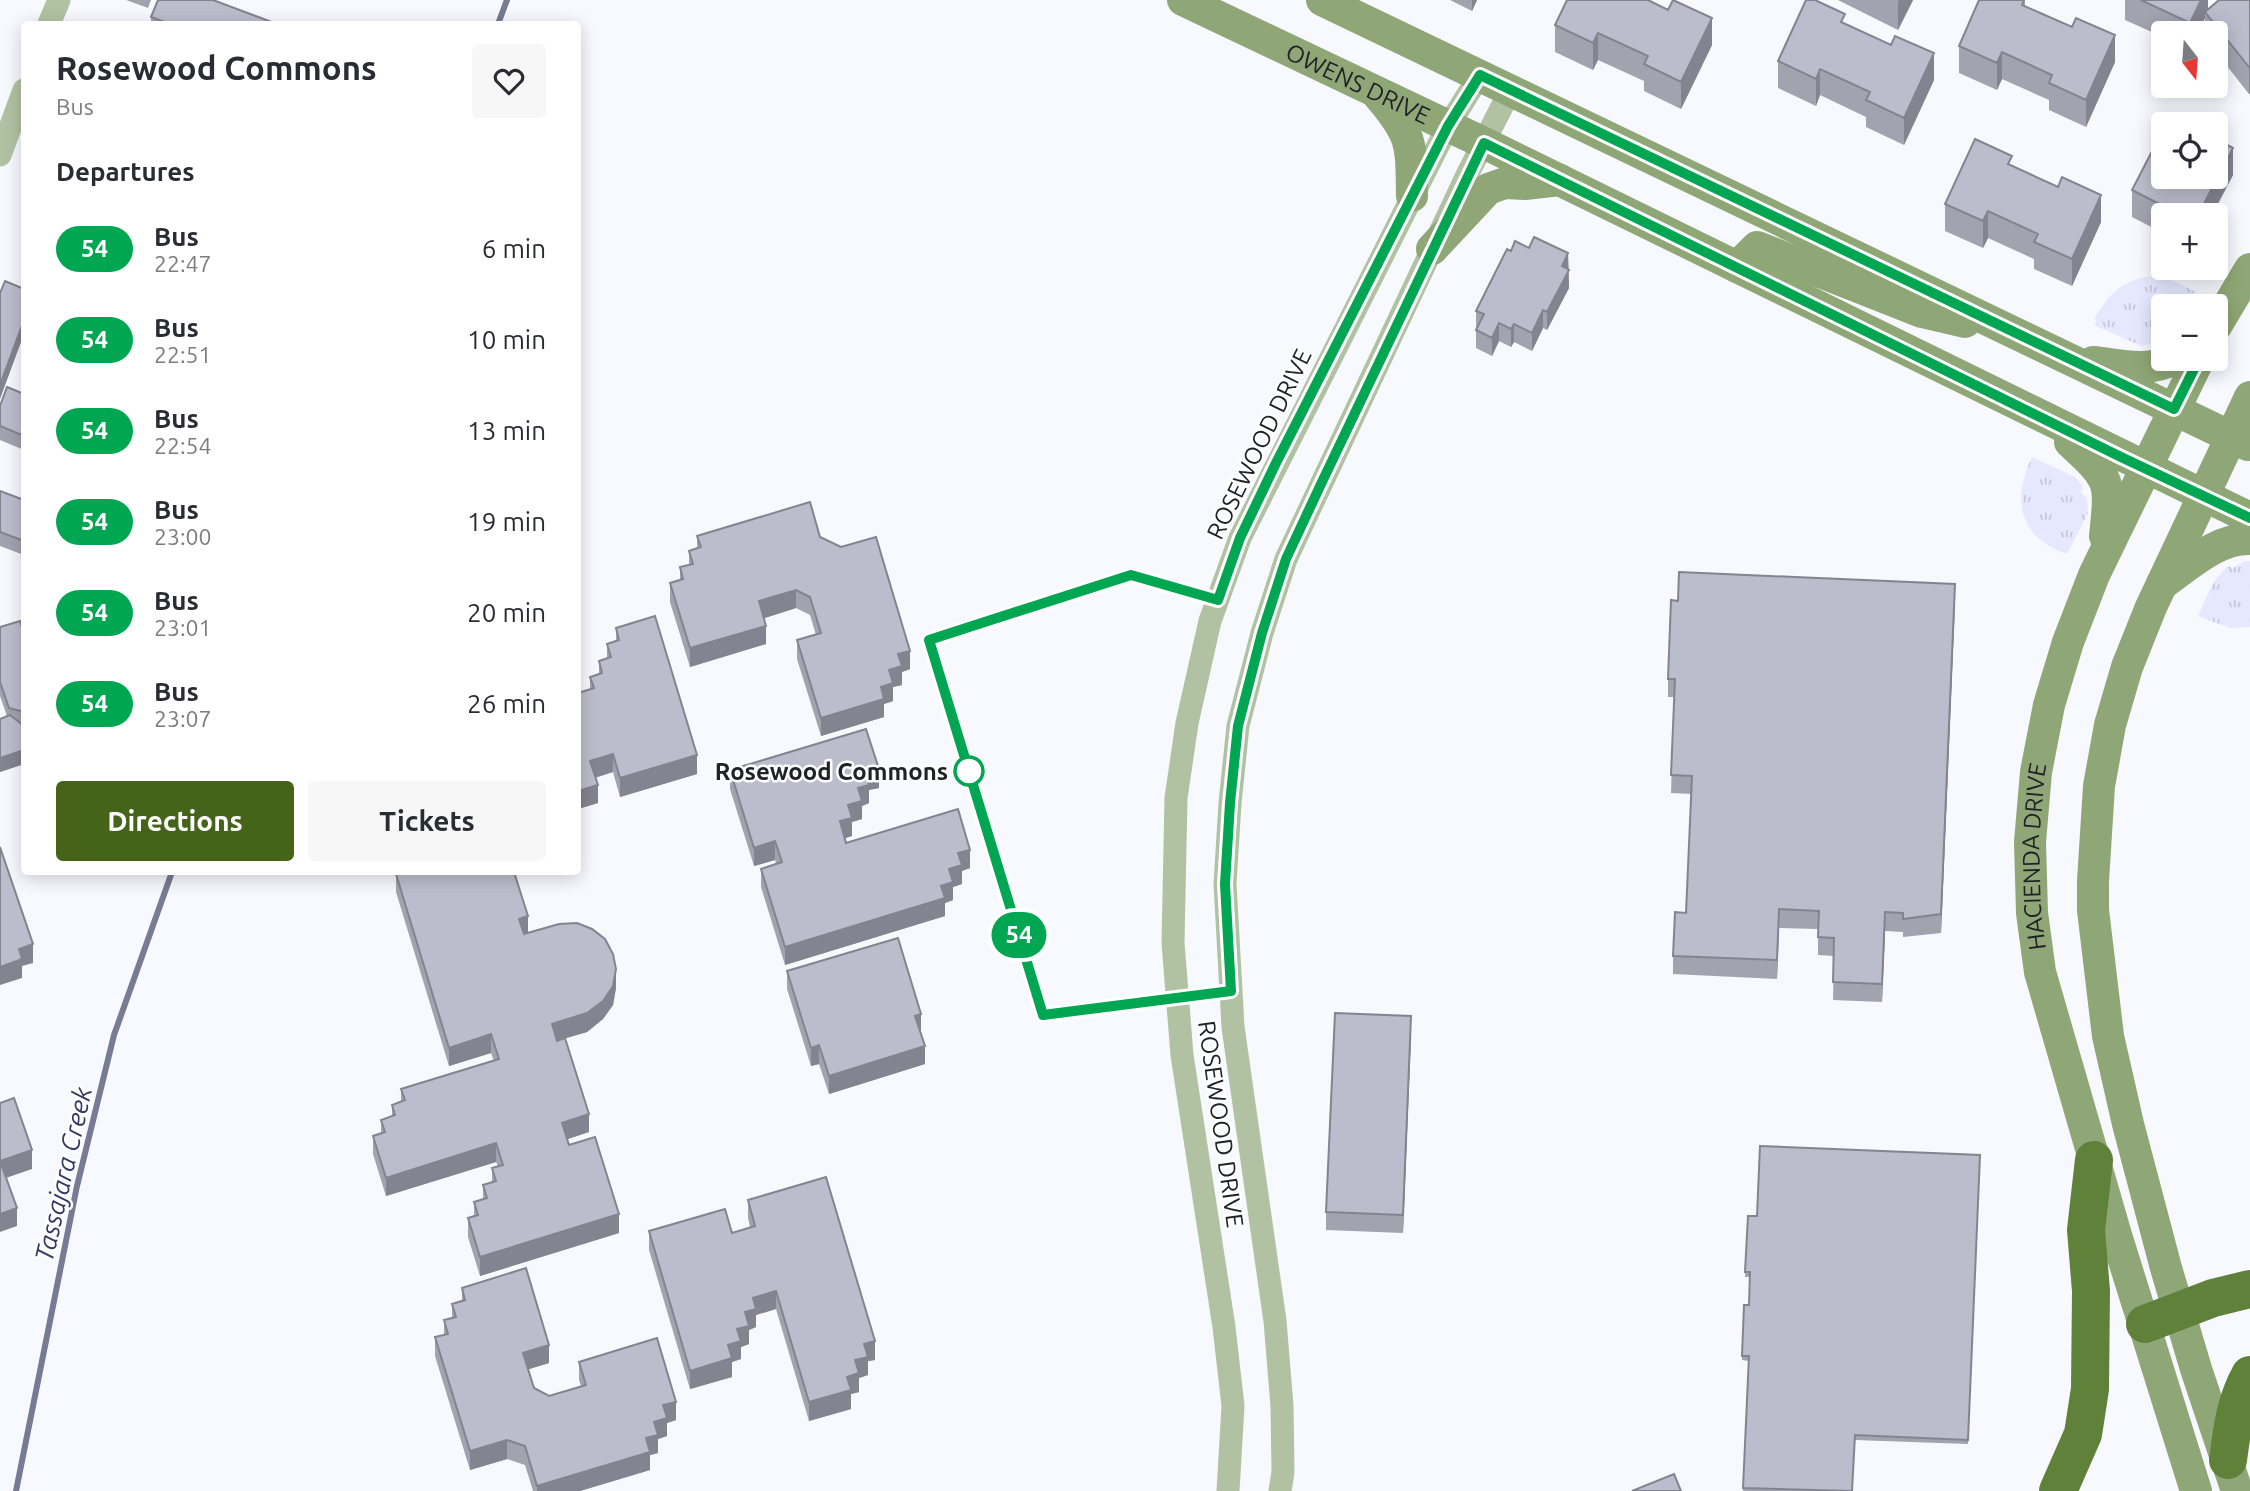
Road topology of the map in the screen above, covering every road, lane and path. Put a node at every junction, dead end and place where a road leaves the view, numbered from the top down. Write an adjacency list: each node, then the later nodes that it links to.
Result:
1 (59, 0): 4 (street)
2 (1183, 0): 7 (street, OWENS DRIVE)
3 (1322, 0): 5 (street)
4 (50, 21)
5 (1480, 75): 6 (street); 9 (street, ROSEWOOD DRIVE)
6 (1511, 89): 10 (street, ROSEWOOD DRIVE); 18 (street)
7 (1373, 90): 9 (street, OWENS DRIVE); 13 (street)
8 (21, 98): 11 (street)
9 (1448, 126): 10 (street, OWENS DRIVE); 13 (street, ROSEWOOD DRIVE)
10 (1484, 143): 12 (street, OWENS DRIVE); 14 (street, ROSEWOOD DRIVE)
11 (0, 155)
12 (1560, 180): 14 (street); 15 (street, OWENS DRIVE)
13 (1412, 197): 37 (street, ROSEWOOD DRIVE)
14 (1432, 249): 38 (street, ROSEWOOD DRIVE)
15 (1737, 267): 18 (street); 24 (street, OWENS DRIVE)
16 (2250, 269): 17 (street)
17 (2228, 304)
18 (2021, 335): 19 (street)
19 (2073, 360): 20 (street); 23 (street)
20 (2151, 367)
21 (2193, 371): 23 (street, HACIENDA DRIVE)
22 (2250, 397): 25 (street, HACIENDA DRIVE)
23 (2174, 409): 25 (street); 26 (street, HACIENDA DRIVE)
24 (2044, 419): 26 (street, OWENS DRIVE); 30 (street)
25 (2240, 442): 27 (street, HACIENDA DRIVE)
26 (2146, 469): 27 (street, OWENS DRIVE); 30 (street, HACIENDA DRIVE)
27 (2203, 496): 28 (street, OWENS DRIVE); 31 (street, HACIENDA DRIVE)
28 (2250, 518)
29 (2250, 539): 31 (street)
30 (2103, 558): 32 (street, HACIENDA DRIVE)
31 (2161, 585): 34 (street, HACIENDA DRIVE)
32 (2094, 1160): 34 (street, HACIENDA DRIVE); 39 (highway)
33 (2250, 1289): 34 (highway)
34 (2162, 1317): 36 (street, HACIENDA DRIVE); 40 (street, HACIENDA DRIVE)
35 (2250, 1376): 36 (highway)
36 (2232, 1475)
37 (1228, 1491)
38 (1280, 1491)
39 (2058, 1491)
40 (2196, 1491)

